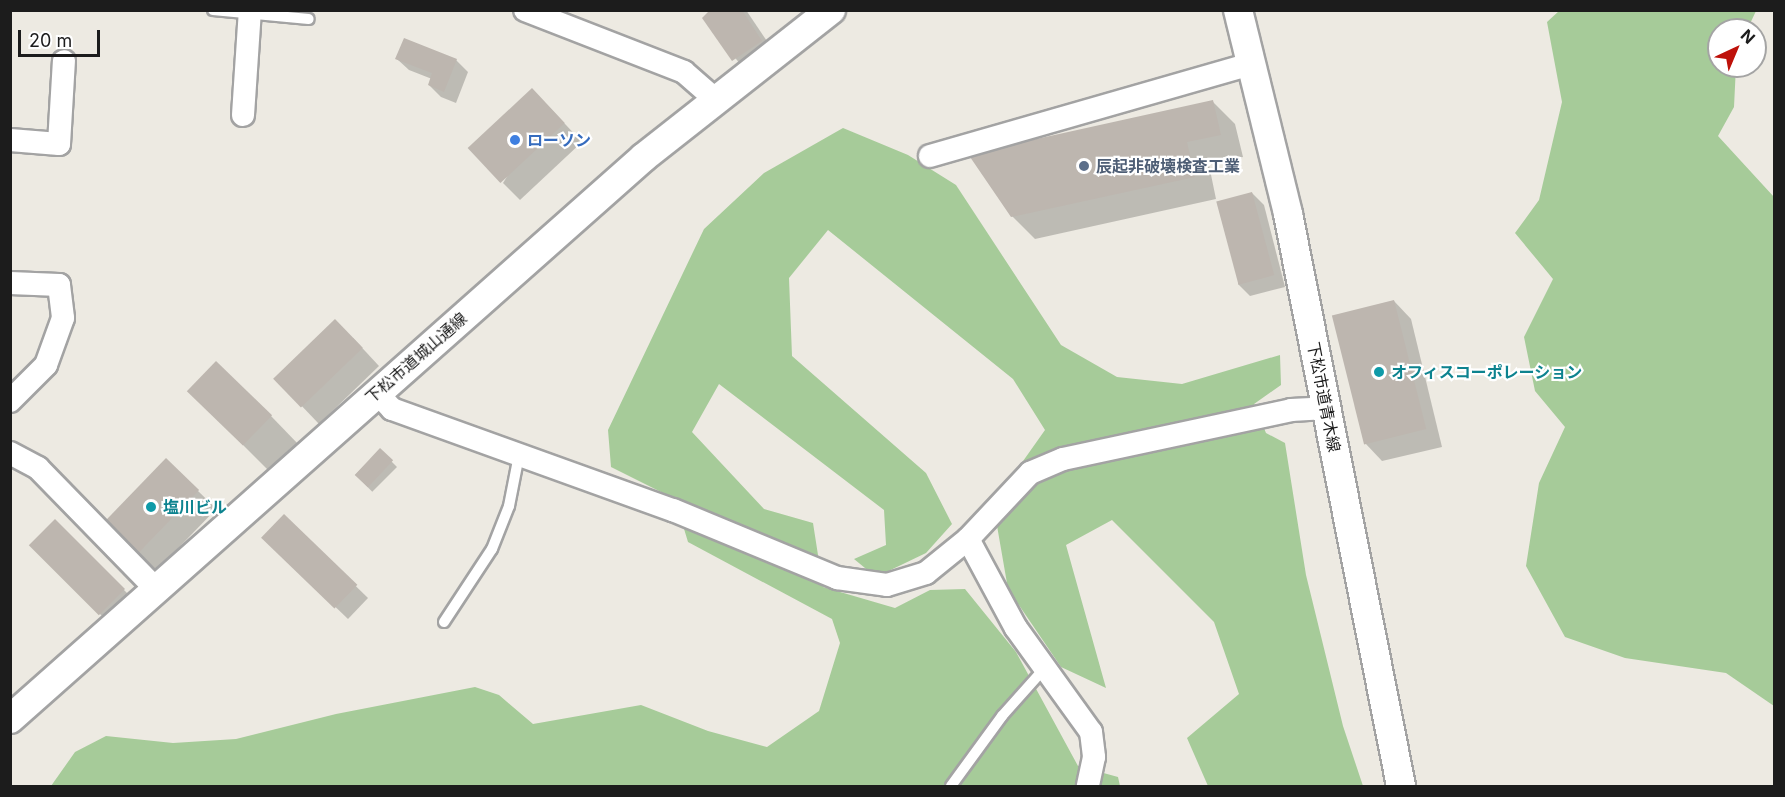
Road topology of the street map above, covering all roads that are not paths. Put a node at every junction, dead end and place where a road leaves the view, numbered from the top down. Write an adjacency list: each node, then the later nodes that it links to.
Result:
1 (213, 10): 5 (lane)
2 (525, 10): 9 (street)
3 (831, 10): 9 (street, 下松市道城山通線)
4 (1238, 10): 8 (street, 下松市道青木線)
5 (250, 13): 6 (lane); 10 (street)
6 (309, 19)
7 (64, 61): 11 (street)
8 (1251, 64): 12 (street); 16 (street, 下松市道青木線)
9 (715, 99): 14 (street, 下松市道城山通線)
10 (243, 115)
11 (10, 140)
12 (930, 156)
13 (10, 283): 15 (street)
14 (377, 393): 18 (street); 20 (street, 下松市道城山通線)
15 (10, 401)
16 (1327, 408): 19 (street); 26 (street, 下松市道青木線)
17 (10, 453): 20 (street)
18 (519, 455): 19 (street); 21 (lane)
19 (968, 539): 22 (street)
20 (156, 589): 23 (street, 下松市道城山通線)
21 (444, 622)
22 (1043, 670): 24 (lane); 25 (street)
23 (10, 719)
24 (951, 786)
25 (1088, 786)
26 (1401, 786)

